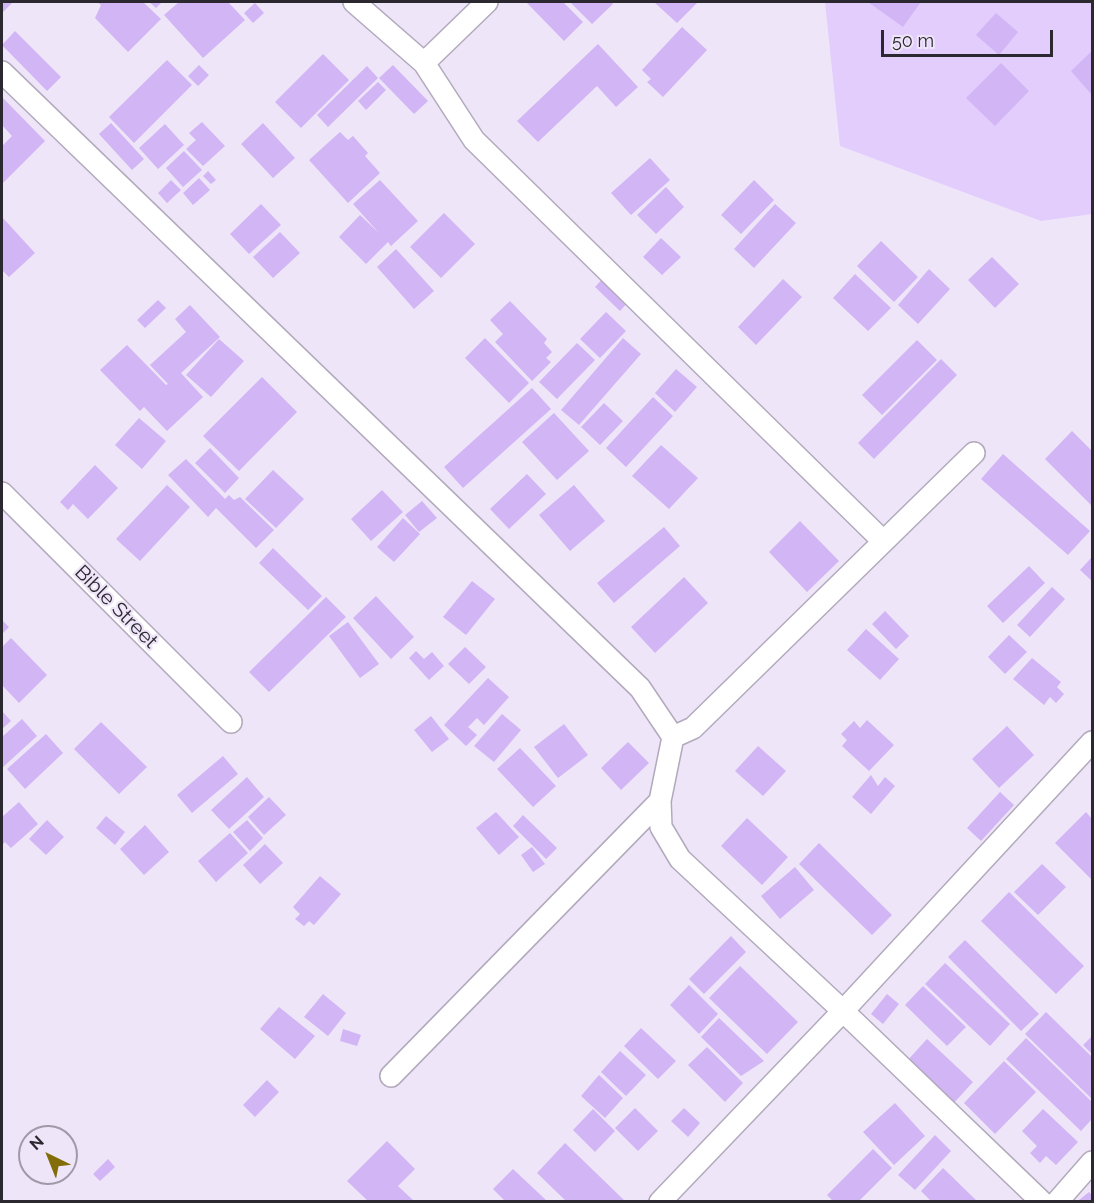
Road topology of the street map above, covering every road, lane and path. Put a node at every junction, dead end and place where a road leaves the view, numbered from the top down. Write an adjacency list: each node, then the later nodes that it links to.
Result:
1 (354, 2): 3 (street)
2 (487, 2): 3 (street)
3 (424, 63): 7 (street)
4 (2, 72): 9 (street)
5 (974, 453): 7 (street)
6 (2, 493): 8 (street, Bible Street)
7 (883, 541): 9 (street)
8 (231, 722)
9 (673, 737): 11 (street)
10 (1092, 742): 12 (street)
11 (660, 801): 12 (street); 13 (street)
12 (843, 1011): 15 (street); 16 (street)
13 (391, 1076)
14 (1092, 1162): 17 (street)
15 (660, 1202)
16 (1042, 1202)
17 (1058, 1202)

